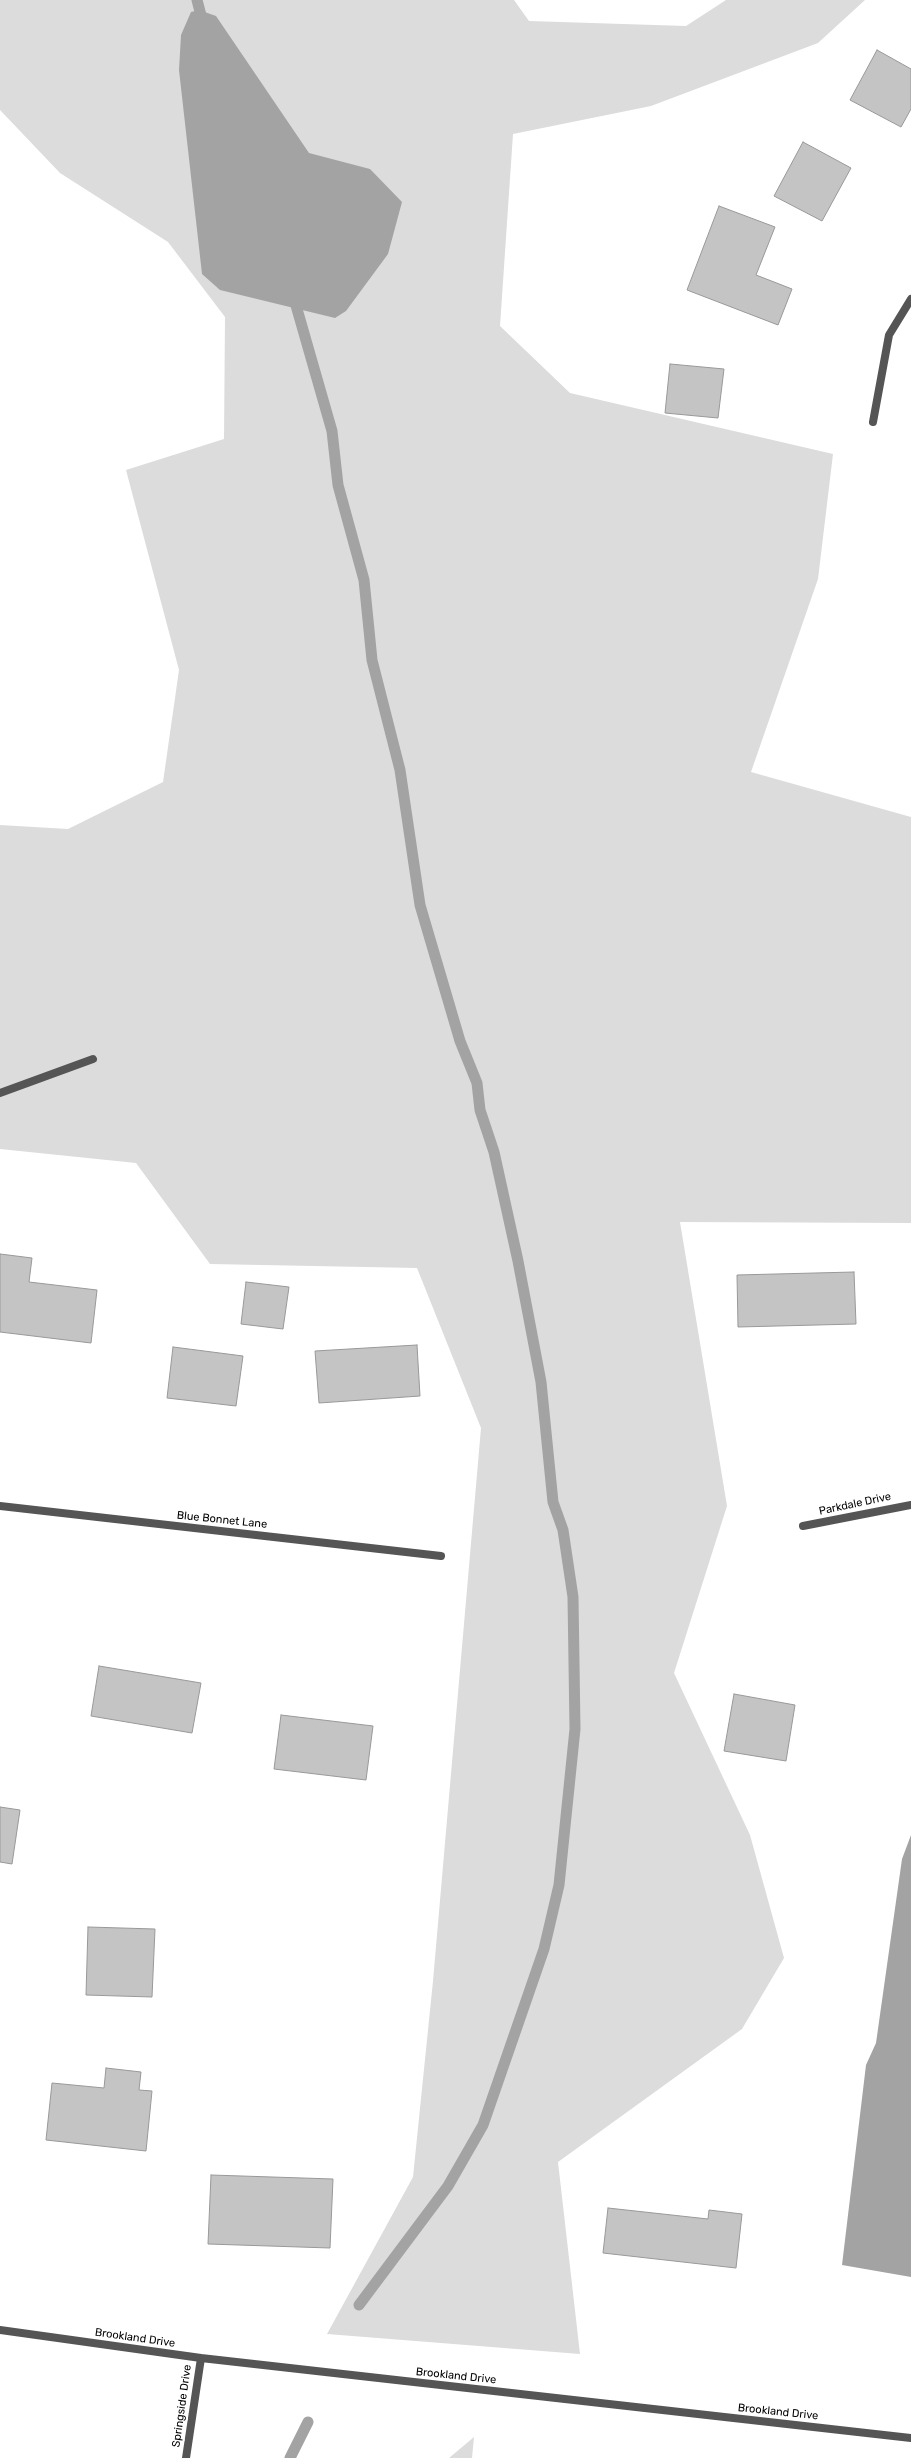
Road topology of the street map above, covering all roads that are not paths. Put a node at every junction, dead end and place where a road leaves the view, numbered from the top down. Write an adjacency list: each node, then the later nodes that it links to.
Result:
1 (911, 299): 2 (street)
2 (873, 422)
3 (93, 1059): 4 (street)
4 (0, 1093)
5 (911, 1505): 7 (street, Parkdale Drive)
6 (0, 1506): 8 (street, Blue Bonnet Lane)
7 (803, 1526)
8 (441, 1556)
9 (0, 2330): 10 (street, Brookland Drive)
10 (200, 2358): 11 (street, Brookland Drive); 12 (street, Springside Drive)
11 (911, 2438)
12 (186, 2458)

